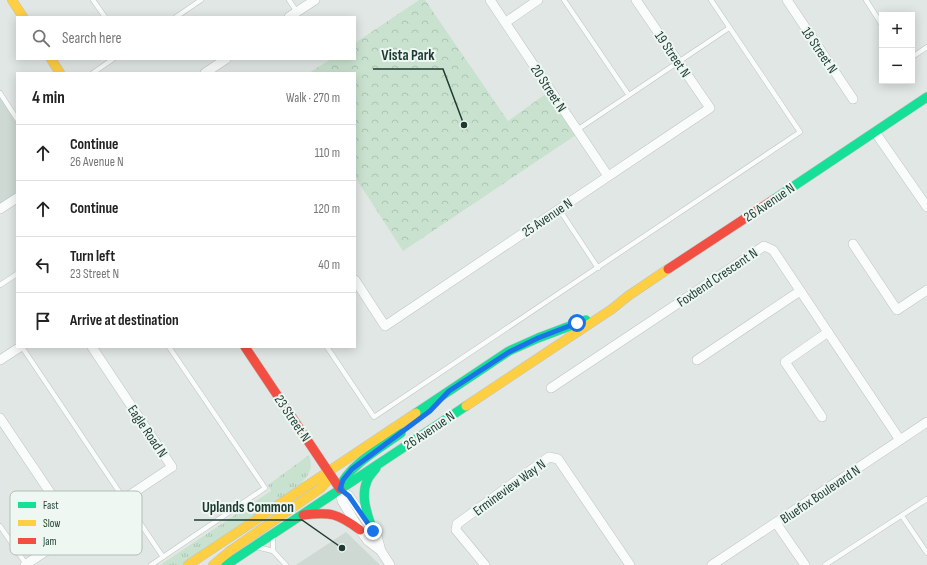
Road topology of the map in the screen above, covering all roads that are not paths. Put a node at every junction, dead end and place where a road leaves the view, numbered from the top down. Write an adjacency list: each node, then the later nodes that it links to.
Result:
1 (12, 0): 14 (main road)
2 (94, 0): 15 (lane)
3 (201, 0): 16 (lane)
4 (289, 0): 13 (lane)
5 (315, 0): 13 (street)
6 (490, 0): 19 (street, 20 Street N)
7 (538, 0): 19 (street)
8 (564, 0): 31 (lane)
9 (636, 0): 26 (street, 19 Street N)
10 (711, 0): 20 (lane)
11 (787, 0): 33 (street, 18 Street N)
12 (866, 0): 18 (lane)
13 (297, 12): 17 (street)
14 (22, 16)
15 (104, 16)
16 (177, 16)
17 (291, 16)
18 (879, 20)
19 (506, 22): 36 (street, 20 Street N)
20 (729, 28): 26 (lane); 44 (lane)
21 (927, 47): 22 (lane)
22 (915, 55)
23 (52, 60): 28 (main road)
24 (112, 60): 29 (lane)
25 (225, 60): 27 (street)
26 (678, 62): 31 (lane); 34 (street, 19 Street N)
27 (211, 71)
28 (59, 72)
29 (94, 72)
30 (0, 93): 35 (lane)
31 (628, 94): 36 (lane)
32 (927, 97): 37 (main road, 26 Avenue N)
33 (853, 99)
34 (710, 108): 38 (street, 25 Avenue N)
35 (16, 117)
36 (577, 130): 38 (street, 20 Street N)
37 (875, 132): 40 (street); 50 (main road, 26 Avenue N)
38 (608, 176): 42 (street, 25 Avenue N)
39 (16, 199): 41 (street)
40 (927, 207)
41 (0, 209)
42 (559, 209): 44 (lane); 46 (street, 25 Avenue N)
43 (852, 244): 48 (street)
44 (598, 268): 57 (lane)
45 (16, 275): 47 (lane)
46 (356, 282)
47 (0, 285)
48 (927, 290)
49 (800, 291): 51 (street, Foxbend Crescent N); 59 (street); 60 (street, Foxbend Crescent N)
50 (612, 309): 61 (main road, 26 Avenue N); 66 (main road, 26 Avenue N)
51 (828, 332): 62 (street); 65 (street, Foxbend Crescent N)
52 (19, 348): 58 (street)
53 (22, 348): 70 (lane)
54 (93, 348): 71 (street, Eagle Road N)
55 (170, 348): 88 (lane)
56 (246, 348): 67 (main road, 23 Street N)
57 (328, 348)
58 (0, 360)
59 (697, 360)
60 (551, 388)
61 (449, 391): 67 (main road, 26 Avenue N); 68 (main road)
62 (822, 417)
63 (0, 418): 69 (street)
64 (927, 422): 65 (street, Bluefox Boulevard N)
65 (900, 440): 75 (street, Bluefox Boulevard N)
66 (378, 465): 68 (main road, 26 Avenue N); 79 (main road)
67 (329, 472): 68 (main road, 23 Street N); 91 (main road, 26 Avenue N); 92 (main road)
68 (340, 489): 73 (main road, 26 Avenue N); 78 (street, 23 Street N); 79 (street, 23 Street N)
69 (49, 491)
70 (119, 491)
71 (136, 491)
72 (927, 499): 74 (lane)
73 (301, 515): 78 (main road); 80 (main road, 26 Avenue N)
74 (902, 516): 85 (lane); 100 (lane)
75 (776, 523): 98 (street, Bluefox Boulevard N); 99 (street)
76 (142, 525): 88 (lane)
77 (0, 526): 81 (lane)
78 (360, 530): 84 (street, 23 Street N)
79 (373, 531): 84 (street, 23 Street N)
80 (274, 534): 82 (main road, 26 Avenue N); 83 (lane)
81 (10, 541)
82 (254, 547): 83 (lane); 93 (main road, 26 Avenue N)
83 (273, 551): 94 (lane)
84 (381, 551): 95 (street, 23 Street N)
85 (927, 553)
86 (19, 555): 89 (lane)
87 (41, 555): 89 (street, Eagle Road N)
88 (164, 557): 90 (lane)
89 (26, 565)
90 (151, 565)
91 (188, 565)
92 (213, 565)
93 (226, 565)
94 (286, 565)
95 (390, 565)
96 (485, 565): 97 (street, Ermineview Way N)
97 (630, 565)
98 (712, 565)
99 (805, 565)
100 (825, 565)

